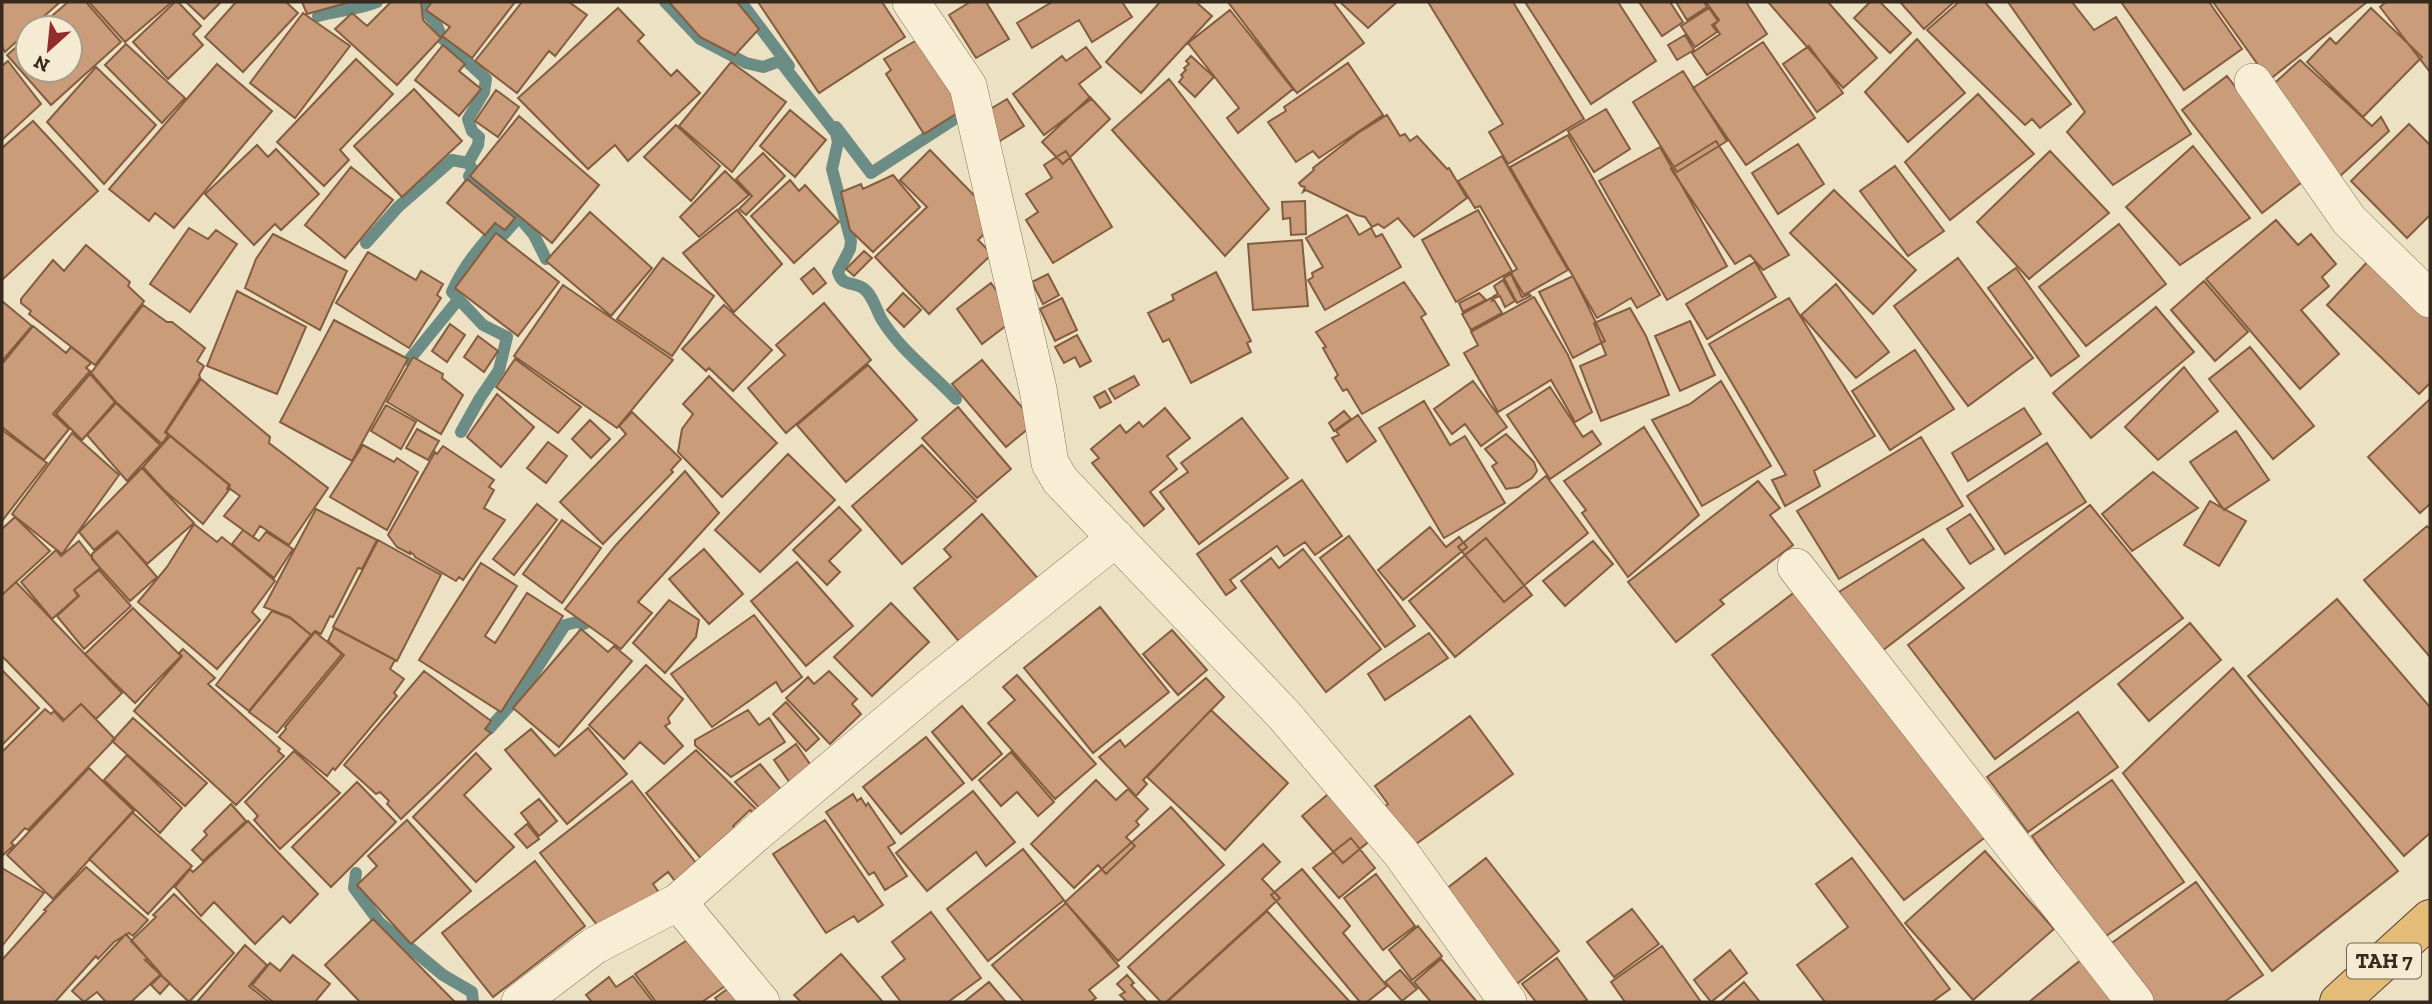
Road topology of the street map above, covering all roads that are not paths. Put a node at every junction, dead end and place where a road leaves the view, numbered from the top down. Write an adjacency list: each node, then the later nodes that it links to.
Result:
1 (911, 2): 4 (street)
2 (2253, 82): 3 (street)
3 (2430, 299)
4 (1116, 538): 6 (street); 10 (street)
5 (1796, 566): 11 (street)
6 (678, 902): 8 (street); 9 (street)
7 (2430, 919): 12 (highway, TAH 7)
8 (520, 1002)
9 (761, 1002)
10 (1508, 1002)
11 (2135, 1002)
12 (2339, 1002)

